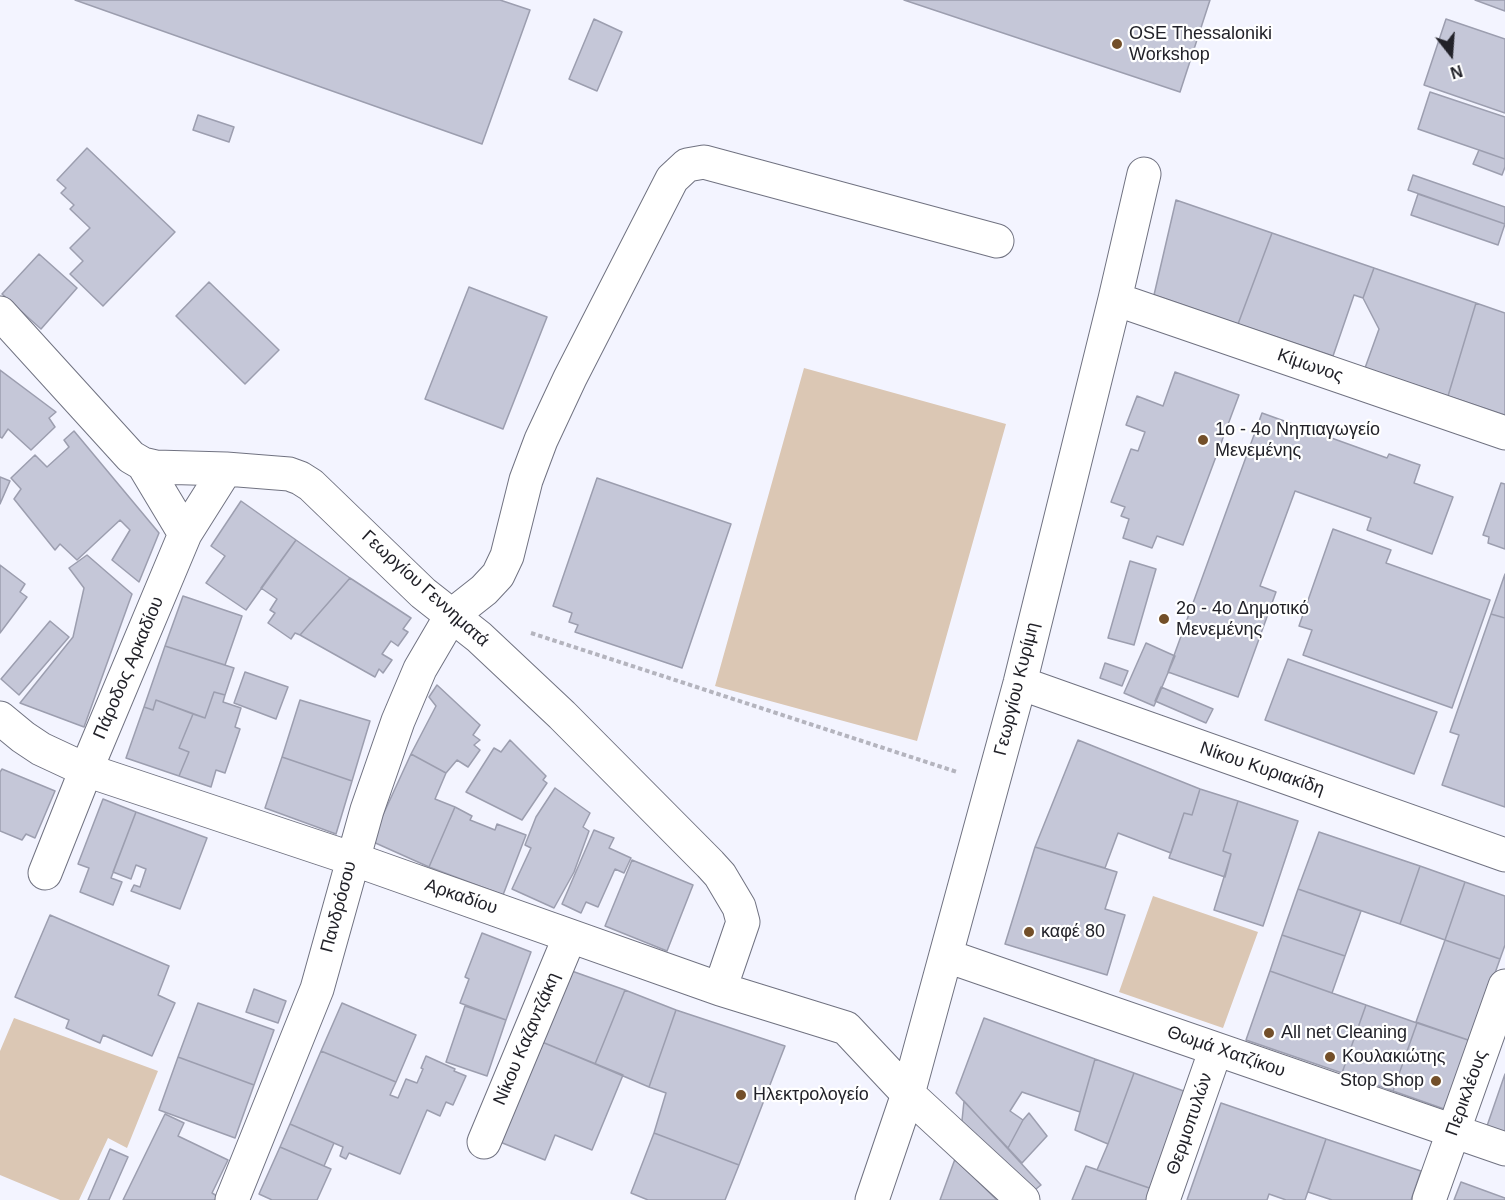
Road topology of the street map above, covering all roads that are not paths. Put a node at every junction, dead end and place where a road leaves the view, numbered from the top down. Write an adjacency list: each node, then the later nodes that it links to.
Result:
1 (1144, 174): 3 (street, Γεωργίου Κυρίμη)
2 (997, 241): 9 (street)
3 (1115, 299): 5 (street, Κίμωνος); 10 (street, Γεωργίου Κυρίμη)
4 (0, 313): 6 (street)
5 (1505, 433)
6 (142, 464): 7 (street, Γεωργίου Γεννηματά); 8 (street)
7 (226, 469): 8 (street, Πάροδος Αρκαδίου); 9 (street, Γεωργίου Γεννηματά)
8 (185, 534): 12 (street, Πάροδος Αρκαδίου)
9 (451, 616): 14 (street, Πανδρόσου); 19 (street, Γεωργίου Γεννηματά)
10 (1020, 683): 13 (street, Νίκου Κυριακίδη); 17 (street, Γεωργίου Κυρίμη)
11 (0, 718): 12 (street, Αρκαδίου)
12 (86, 770): 14 (street, Αρκαδίου); 15 (street, Πάροδος Αρκαδίου)
13 (1505, 855)
14 (353, 859): 16 (street, Αρκαδίου); 25 (street, Πανδρόσου)
15 (45, 873)
16 (570, 936): 19 (street, Αρκαδίου); 23 (street, Νίκου Καζαντζάκη)
17 (947, 956): 20 (street, Θωμά Χατζίκου); 21 (street, Γεωργίου Κυρίμη)
18 (1505, 986): 22 (street, Περικλέους)
19 (720, 989): 21 (street, Αρκαδίου)
20 (1216, 1049): 22 (street, Θωμά Χατζίκου); 28 (street, Θερμοπυλών)
21 (908, 1094): 26 (street, Γεωργίου Κυρίμη); 27 (street, Αρκαδίου)
22 (1453, 1131): 24 (street, Θωμά Χατζίκου); 29 (street, Περικλέους)
23 (484, 1142)
24 (1505, 1149)
25 (232, 1200)
26 (872, 1200)
27 (1023, 1200)
28 (1164, 1200)
29 (1429, 1200)

